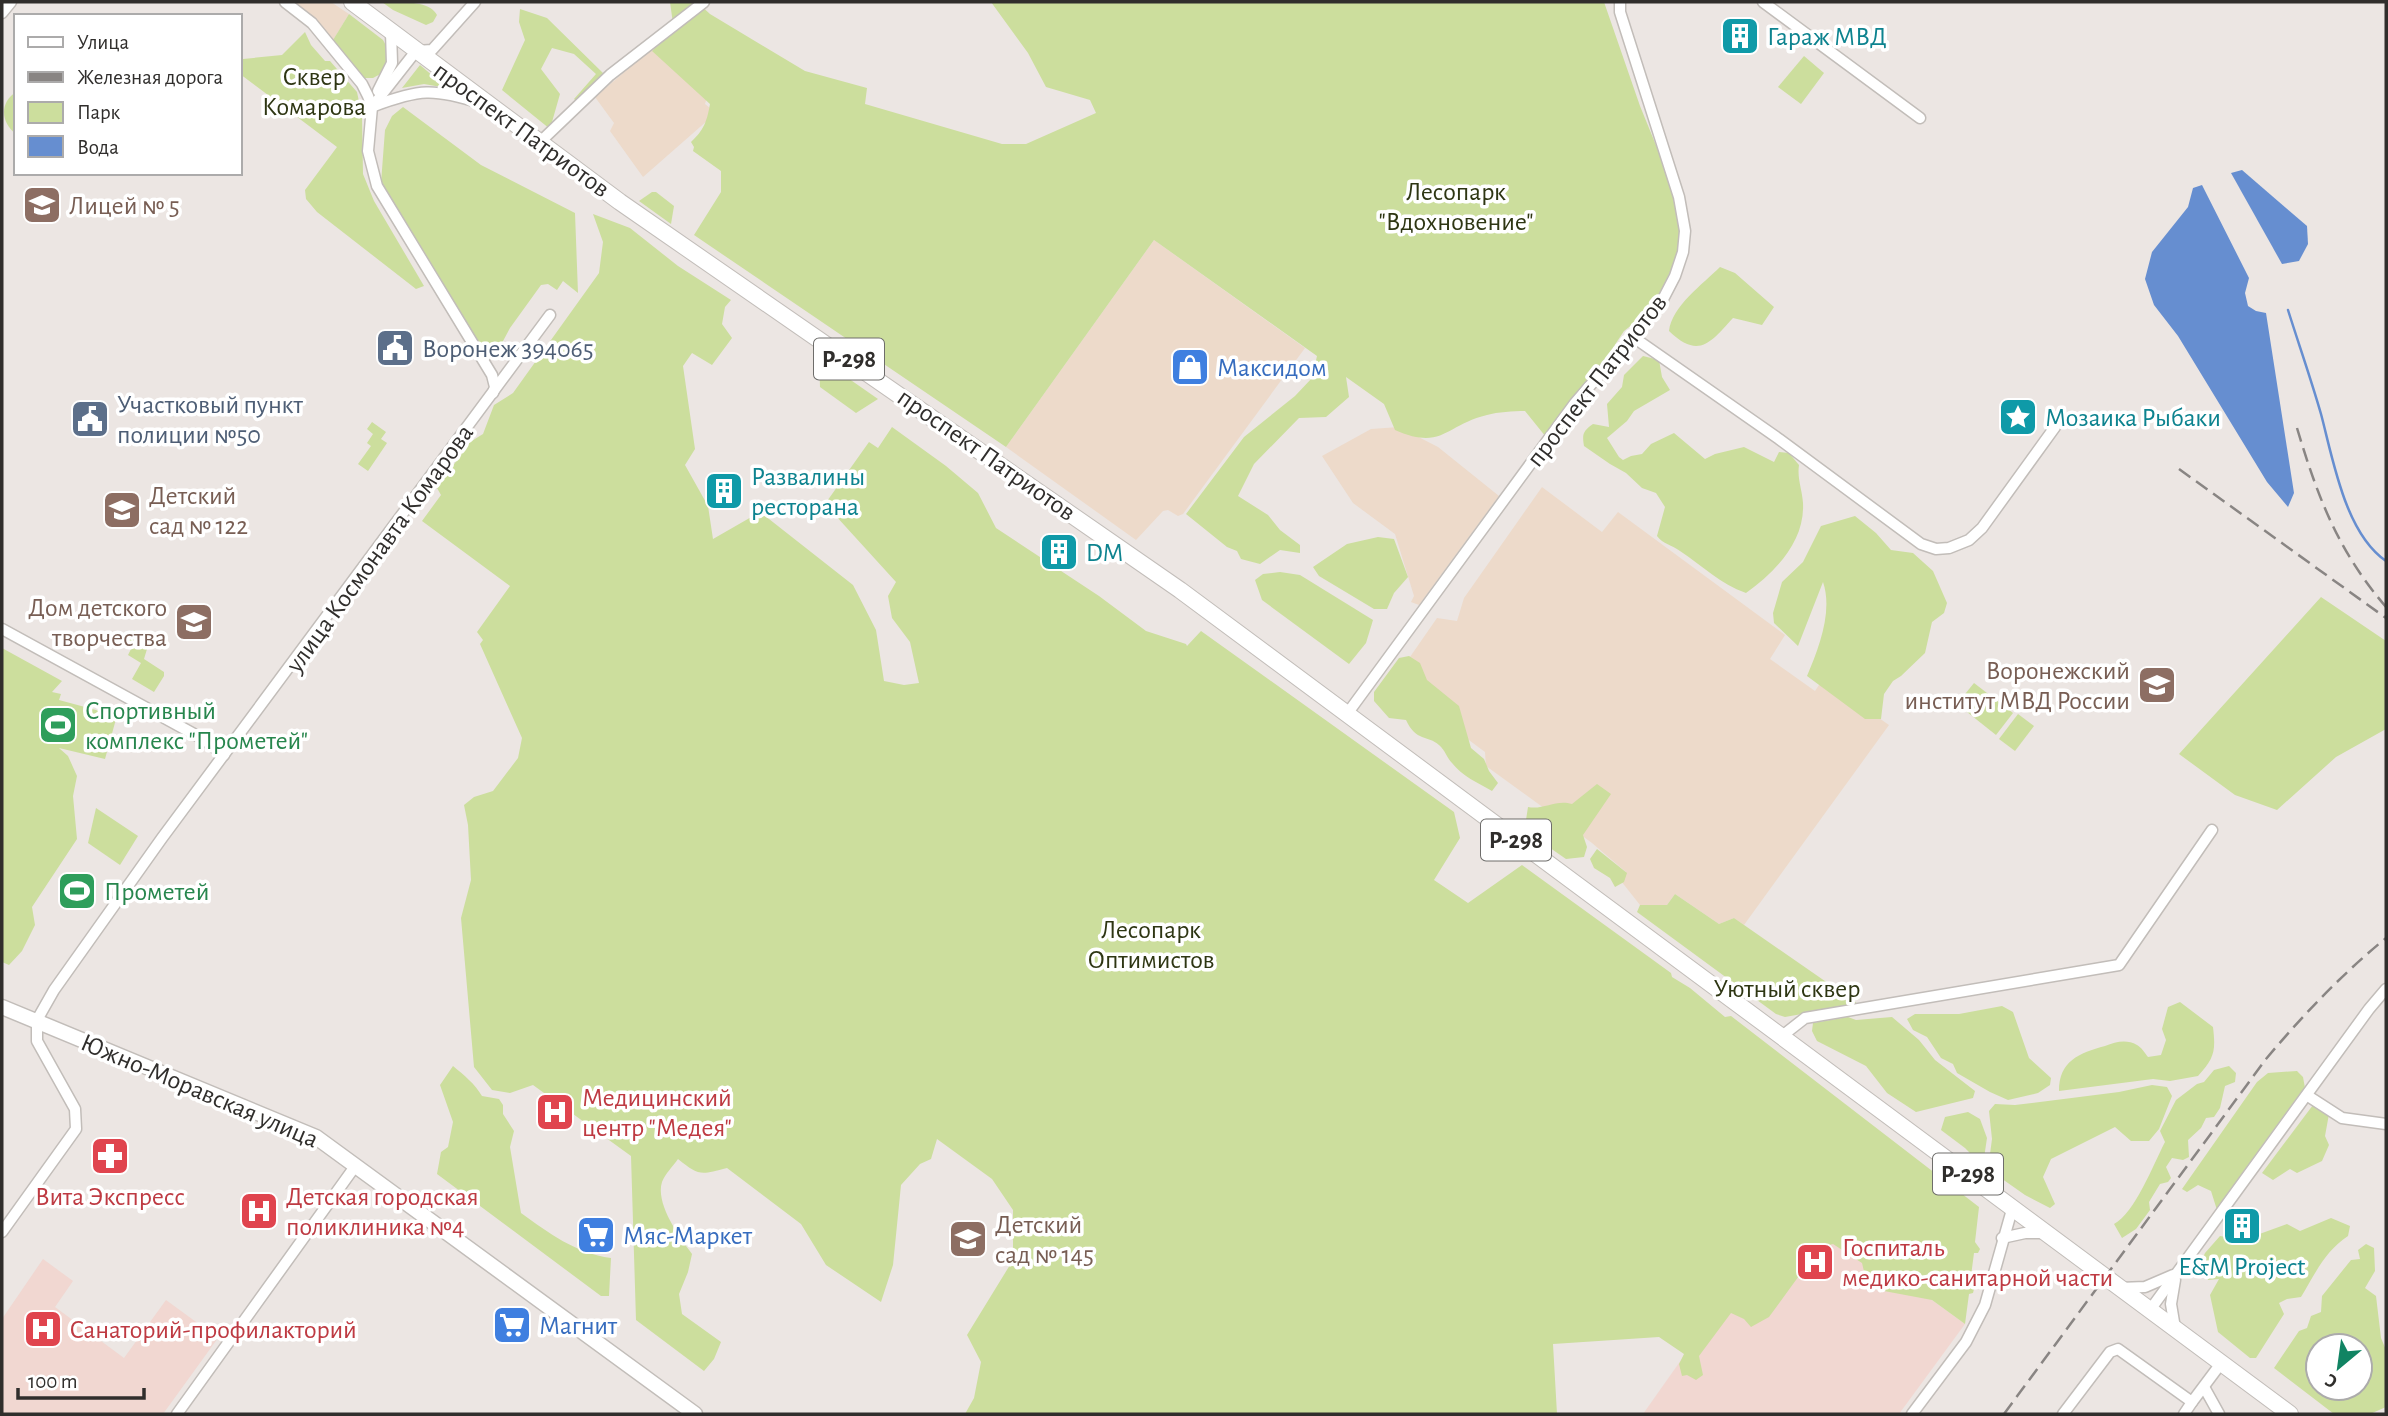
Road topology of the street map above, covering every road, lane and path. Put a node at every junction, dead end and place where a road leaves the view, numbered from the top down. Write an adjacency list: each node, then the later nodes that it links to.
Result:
1 (10, 2): 8 (street)
2 (285, 2): 12 (street)
3 (352, 2): 9 (highway, проспект Патриотов / Р-298)
4 (704, 2): 14 (street)
5 (1620, 2): 16 (street, проспект Патриотов)
6 (1763, 2): 13 (street)
7 (473, 3): 10 (street)
8 (2, 13)
9 (391, 32): 10 (highway, проспект Патриотов / Р-298); 12 (street)
10 (416, 51): 11 (highway, проспект Патриотов / Р-298); 12 (street)
11 (488, 105): 12 (street); 14 (highway, проспект Патриотов / Р-298)
12 (372, 107): 17 (street)
13 (1920, 118)
14 (540, 142): 20 (highway, проспект Патриотов / Р-298)
15 (550, 315): 17 (street, улица Космонавта Комарова)
16 (1633, 337): 18 (street); 20 (street, проспект Патриотов)
17 (493, 393): 21 (street, улица Космонавта Комарова)
18 (2055, 427)
19 (2, 629): 21 (street)
20 (1347, 713): 26 (highway, проспект Патриотов / Р-298)
21 (224, 755): 25 (street, улица Космонавта Комарова)
22 (2212, 830): 26 (street)
23 (2386, 989): 27 (street)
24 (2, 1007): 25 (main road, Южно-Моравская улица)
25 (37, 1020): 29 (main road, Южно-Моравская улица); 31 (street)
26 (1782, 1036): 30 (highway, проспект Патриотов / Р-298)
27 (2308, 1096): 28 (street); 34 (street)
28 (2386, 1124)
29 (356, 1165): 41 (street); 42 (main road, Южно-Моравская улица)
30 (2013, 1206): 32 (highway, проспект Патриотов / Р-298); 33 (street)
31 (2, 1232)
32 (2049, 1233): 33 (street); 35 (highway, проспект Патриотов / Р-298)
33 (2002, 1238): 43 (street)
34 (2178, 1271): 35 (street); 36 (street); 37 (street)
35 (2120, 1288): 36 (highway, проспект Патриотов / Р-298)
36 (2150, 1310): 37 (highway, Р-298)
37 (2175, 1328): 38 (highway, Р-298)
38 (2222, 1362): 39 (street); 47 (highway, Р-298)
39 (2204, 1387): 40 (street); 46 (street)
40 (2192, 1402): 44 (street); 45 (street)
41 (177, 1414)
42 (695, 1414)
43 (1912, 1414)
44 (2063, 1414)
45 (2184, 1414)
46 (2219, 1414)
47 (2290, 1414)

